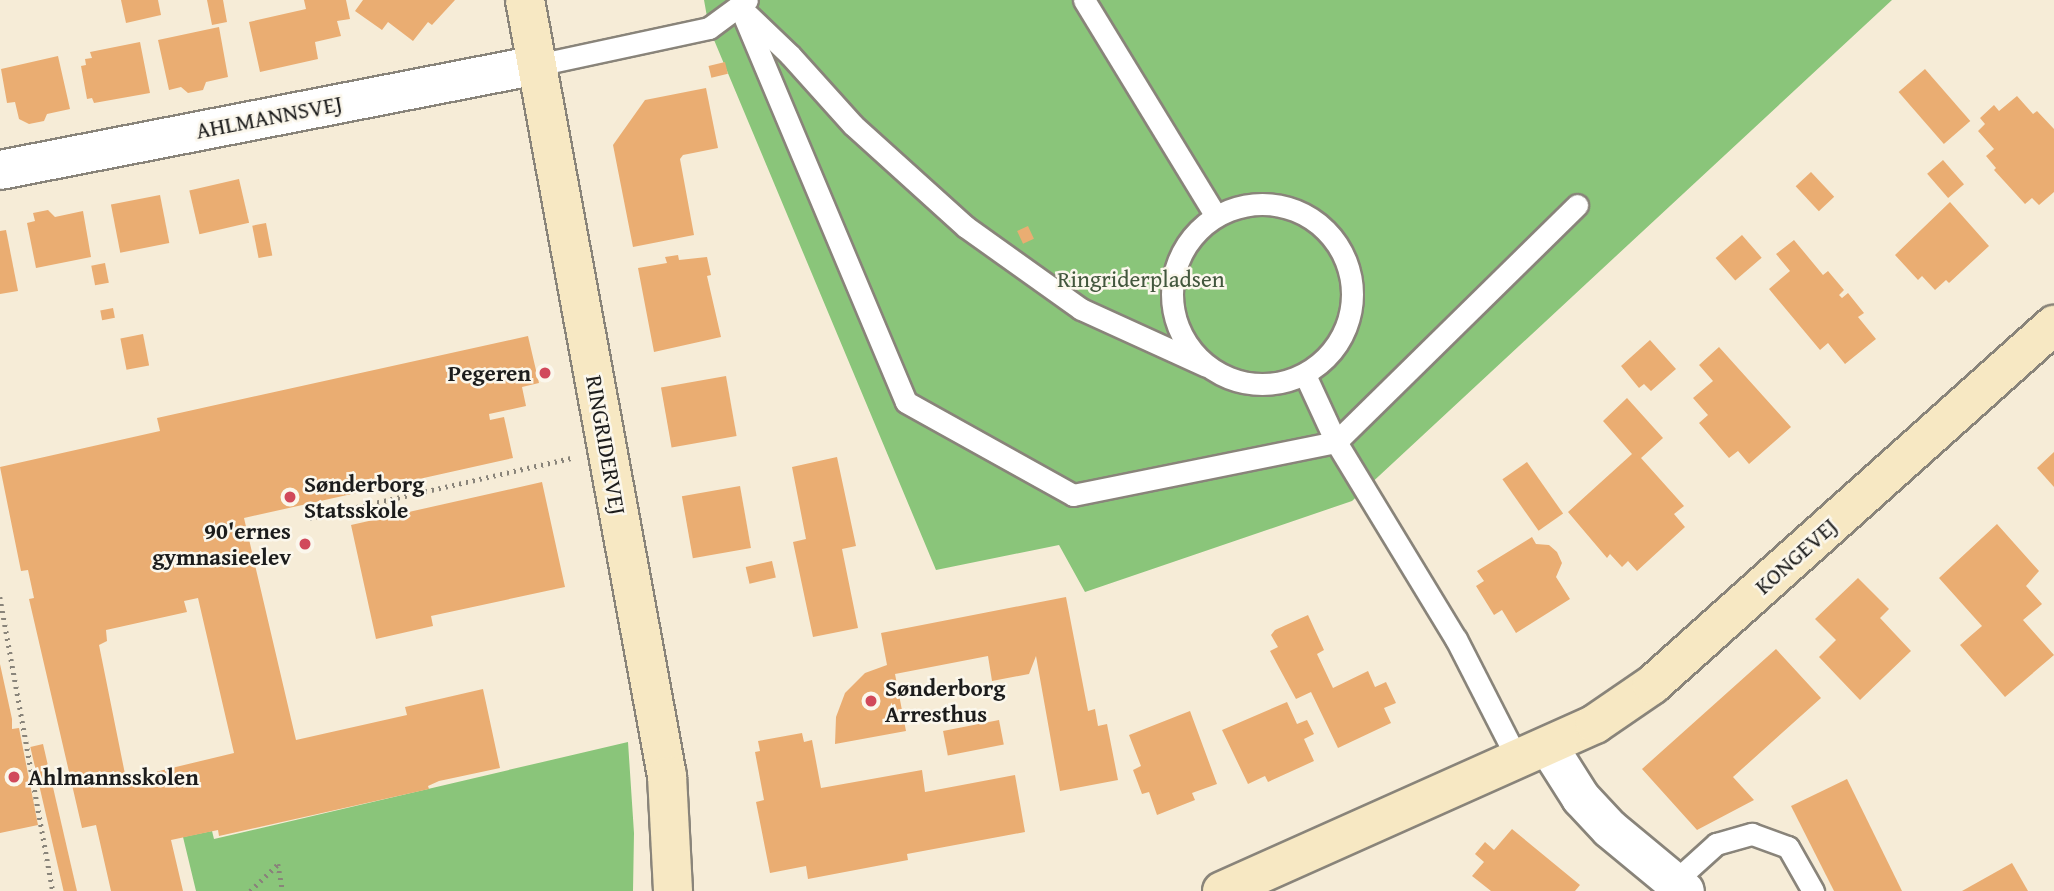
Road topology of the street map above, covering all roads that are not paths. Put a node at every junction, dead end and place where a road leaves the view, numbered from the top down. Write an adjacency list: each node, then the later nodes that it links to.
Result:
1 (525, 0): 4 (street, RINGRIDERVEJ)
2 (1084, 0): 7 (lane)
3 (743, 4): 4 (lane); 9 (lane); 11 (lane)
4 (537, 65): 5 (street, AHLMANNSVEJ); 14 (street, RINGRIDERVEJ)
5 (0, 170)
6 (1577, 205): 11 (lane)
7 (1216, 215): 9 (lane); 10 (lane)
8 (2054, 325): 12 (street, KONGEVEJ)
9 (1206, 366): 10 (lane)
10 (1305, 375): 11 (lane)
11 (1336, 442): 12 (lane)
12 (1533, 753): 13 (street); 15 (street, KONGEVEJ)
13 (1680, 886): 16 (lane)
14 (673, 891)
15 (1222, 891)
16 (1813, 891)

